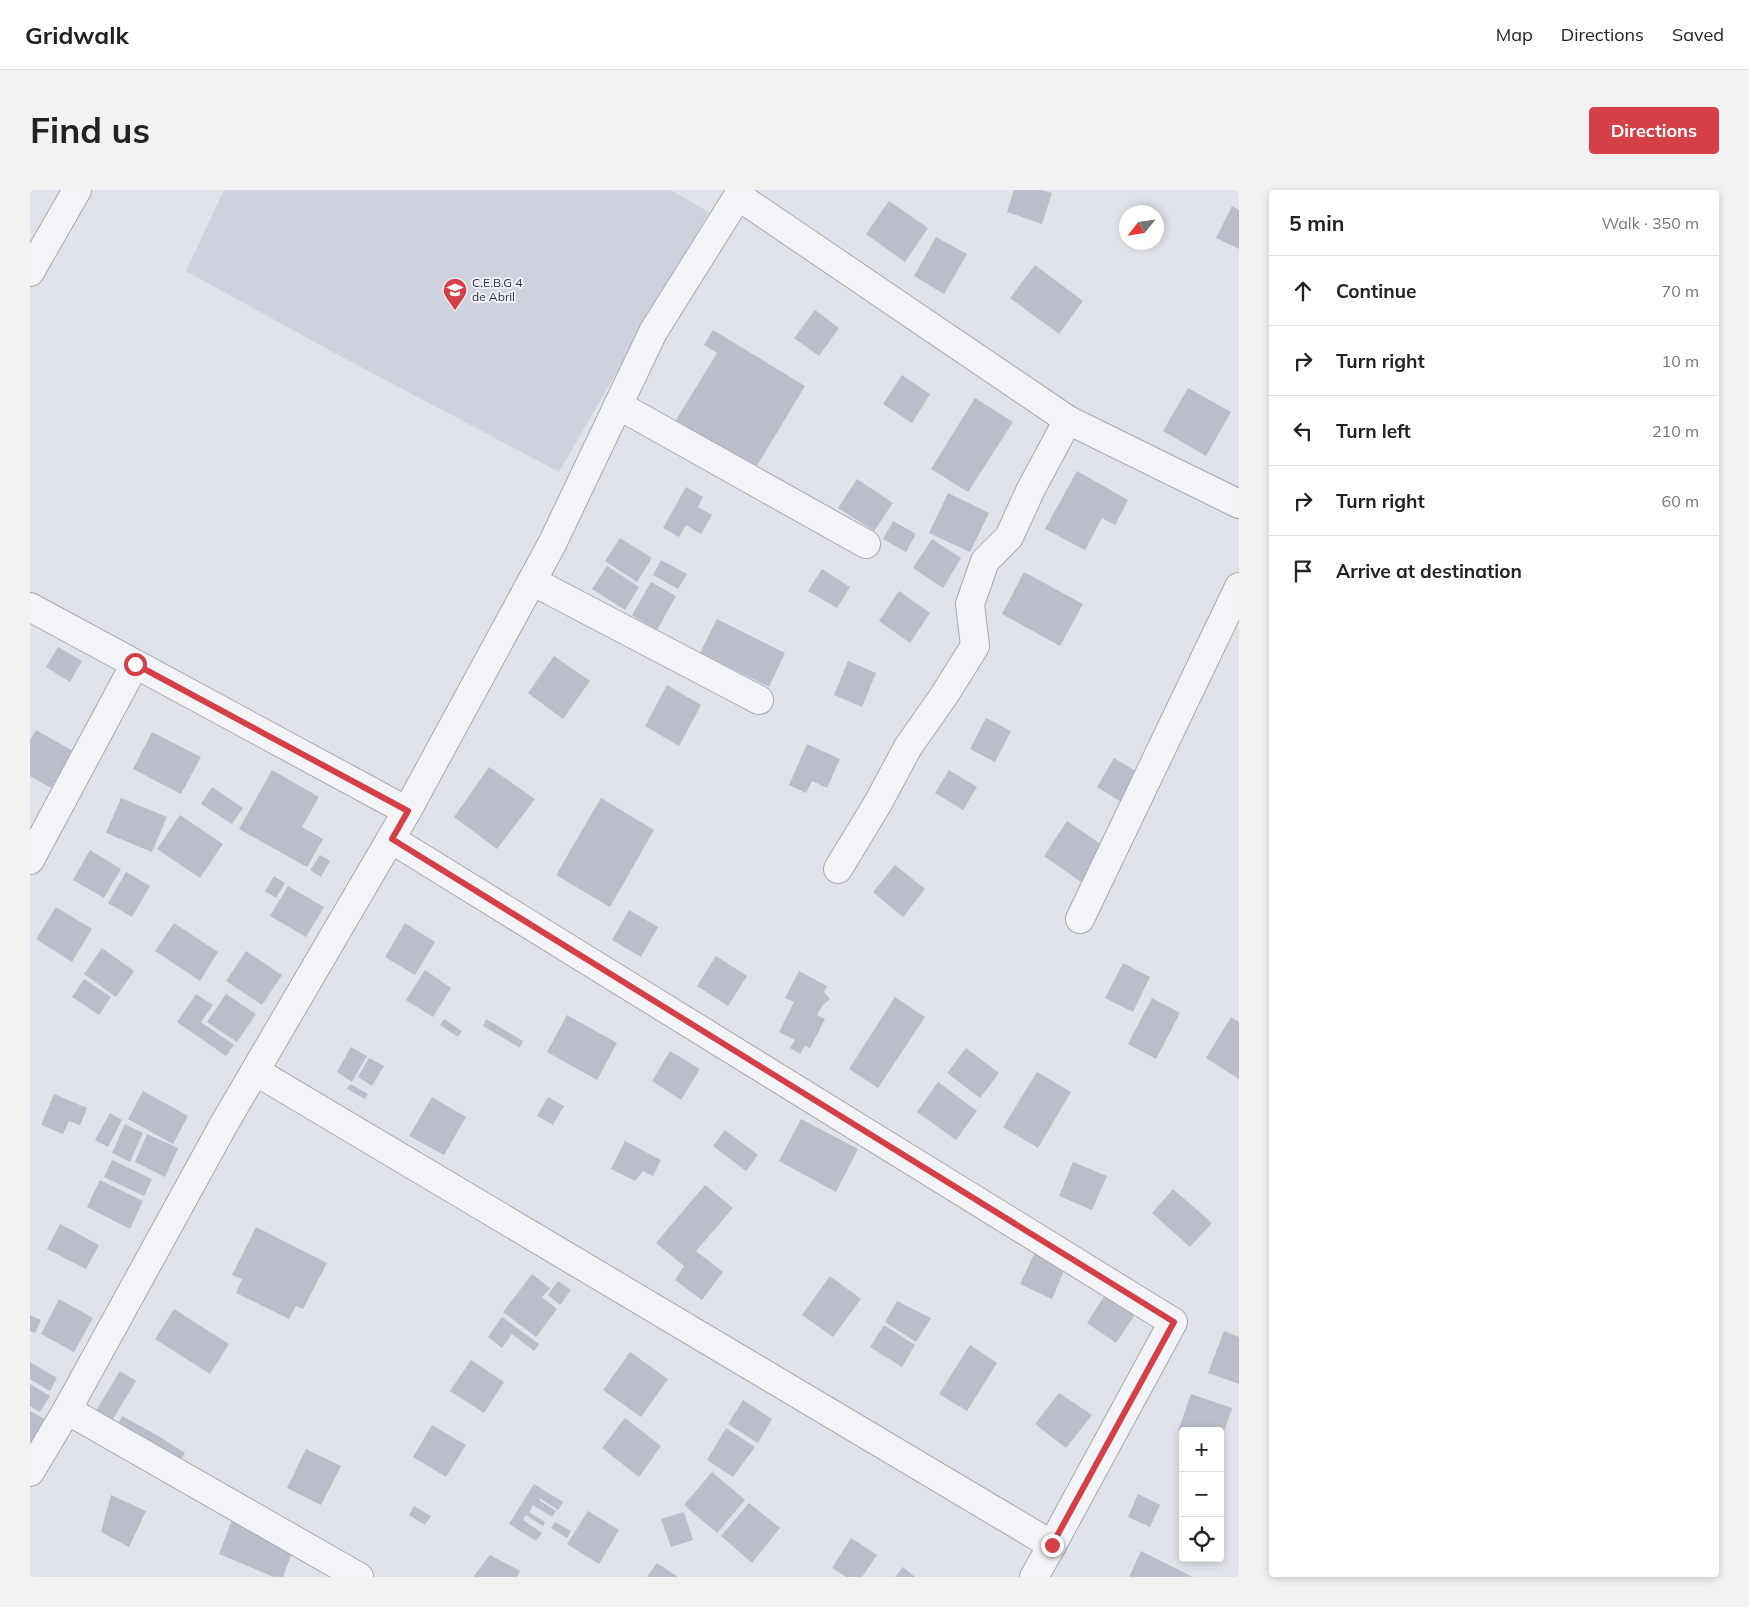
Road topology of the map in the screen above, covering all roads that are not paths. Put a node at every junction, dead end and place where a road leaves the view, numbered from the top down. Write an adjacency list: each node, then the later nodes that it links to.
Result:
1 (77, 190): 3 (street)
2 (736, 192): 4 (street); 5 (street)
3 (30, 272)
4 (618, 406): 7 (street); 8 (street)
5 (1068, 420): 6 (street); 16 (street)
6 (1239, 504)
7 (866, 544)
8 (532, 581): 12 (street); 13 (street)
9 (1239, 587): 17 (street)
10 (30, 607): 11 (street)
11 (135, 664): 13 (street); 15 (street)
12 (759, 700)
13 (408, 811): 14 (street)
14 (392, 839): 18 (street); 21 (street)
15 (30, 860)
16 (838, 869)
17 (1080, 919)
18 (254, 1071): 19 (street); 21 (street)
19 (67, 1410): 20 (street); 22 (street)
20 (30, 1472)
21 (1052, 1545): 23 (street)
22 (360, 1577)
23 (1034, 1577)

